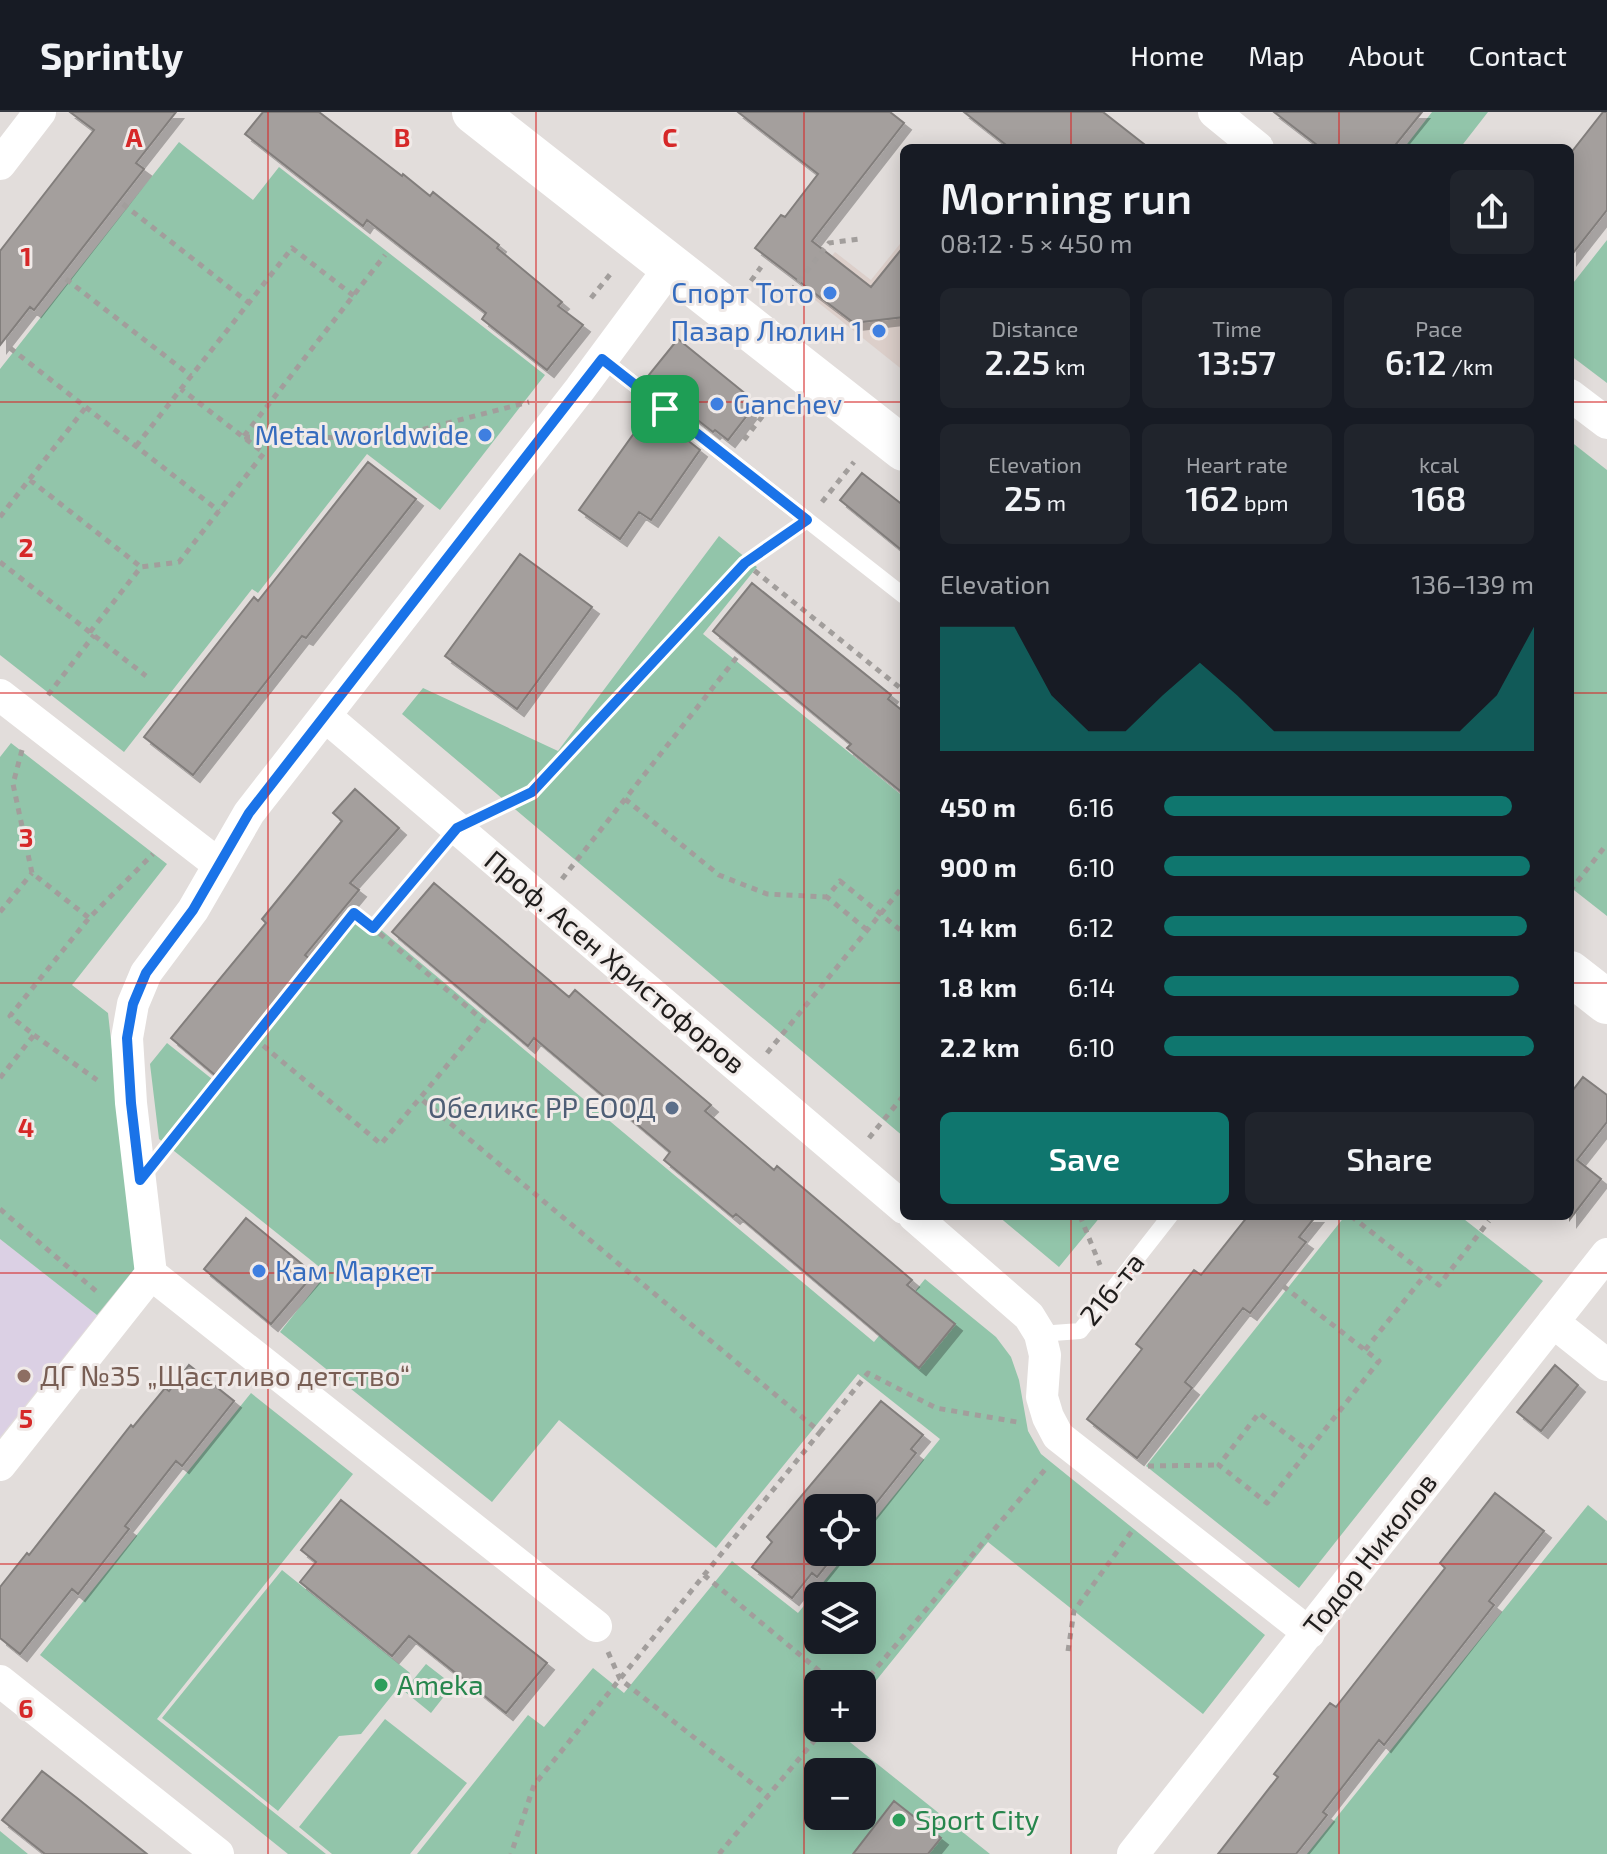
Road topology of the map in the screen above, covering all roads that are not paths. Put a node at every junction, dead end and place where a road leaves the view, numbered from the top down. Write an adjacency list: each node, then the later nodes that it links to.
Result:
1 (40, 112): 5 (street)
2 (474, 112): 6 (street)
3 (1224, 115): 4 (street)
4 (1254, 144)
5 (0, 164)
6 (671, 266): 7 (street); 10 (street)
7 (602, 359): 11 (lane); 13 (street)
8 (1574, 398): 9 (street)
9 (1607, 423)
10 (900, 446)
11 (900, 593)
12 (0, 695): 14 (street)
13 (325, 716): 14 (street); 17 (street, Проф. Асен Христофоров)
14 (218, 864): 21 (street)
15 (1574, 976): 16 (street)
16 (1607, 1002)
17 (900, 1205)
18 (919, 1220): 23 (street)
19 (1167, 1220): 23 (lane, 216-та)
20 (1607, 1254): 22 (street, Тодор Николов)
21 (151, 1274): 25 (street); 26 (street)
22 (1553, 1322): 24 (street); 27 (street, Тодор Николов)
23 (1040, 1334): 27 (street)
24 (1607, 1365)
25 (0, 1465)
26 (596, 1626)
27 (1309, 1633): 30 (street, Тодор Николов)
28 (0, 1681): 29 (street)
29 (218, 1854)
30 (1133, 1854)

